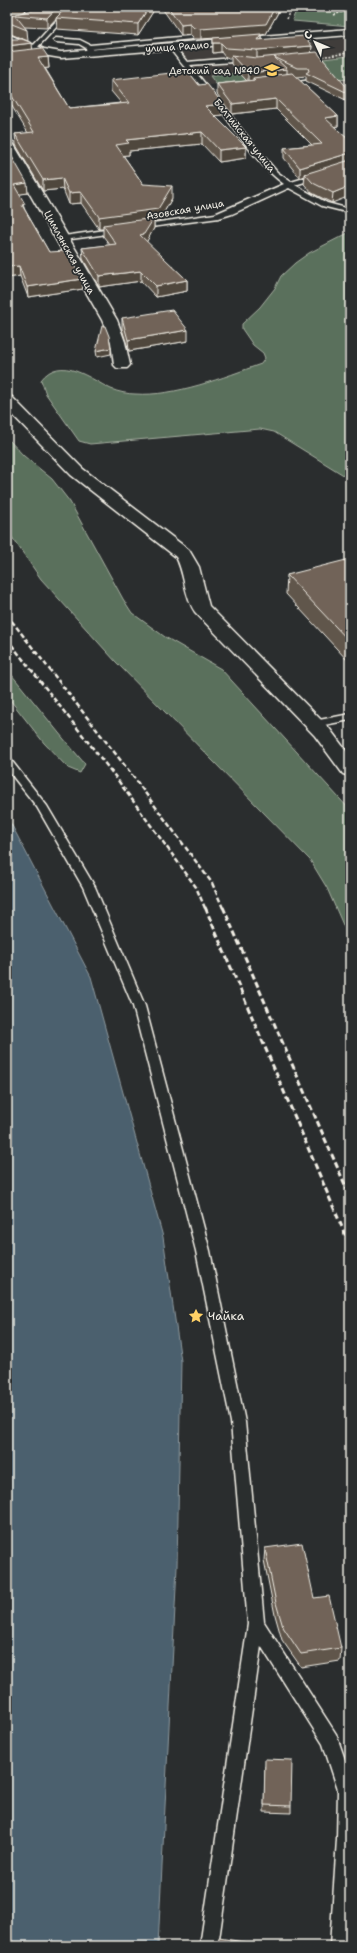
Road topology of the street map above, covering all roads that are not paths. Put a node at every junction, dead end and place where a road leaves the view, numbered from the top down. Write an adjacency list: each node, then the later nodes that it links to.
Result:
1 (30, 7): 3 (main road)
2 (72, 7): 8 (lane)
3 (7, 23)
4 (350, 32): 7 (main road, улица Радио)
5 (190, 38): 9 (lane)
6 (56, 40): 9 (lane)
7 (172, 46): 9 (main road, улица Радио); 11 (lane, Балтийская улица)
8 (22, 47): 9 (main road, улица Радио)
9 (90, 50)
10 (253, 63): 11 (lane)
11 (184, 64): 15 (lane, Балтийская улица)
12 (305, 78): 13 (lane)
13 (275, 82)
14 (215, 88): 15 (lane)
15 (207, 89): 18 (lane, Балтийская улица)
16 (7, 143): 20 (main road, Цимлянская улица)
17 (350, 166): 18 (lane, Азовская улица)
18 (289, 184): 19 (lane, Балтийская улица); 20 (lane, Азовская улица)
19 (350, 211)
20 (64, 238): 21 (main road, Цимлянская улица)
21 (122, 365)
22 (7, 400): 24 (main road)
23 (350, 718): 24 (lane)
24 (314, 724): 26 (main road)
25 (7, 762): 27 (lane)
26 (350, 770)
27 (256, 1624): 28 (lane); 29 (lane)
28 (209, 1946)
29 (339, 1946)

